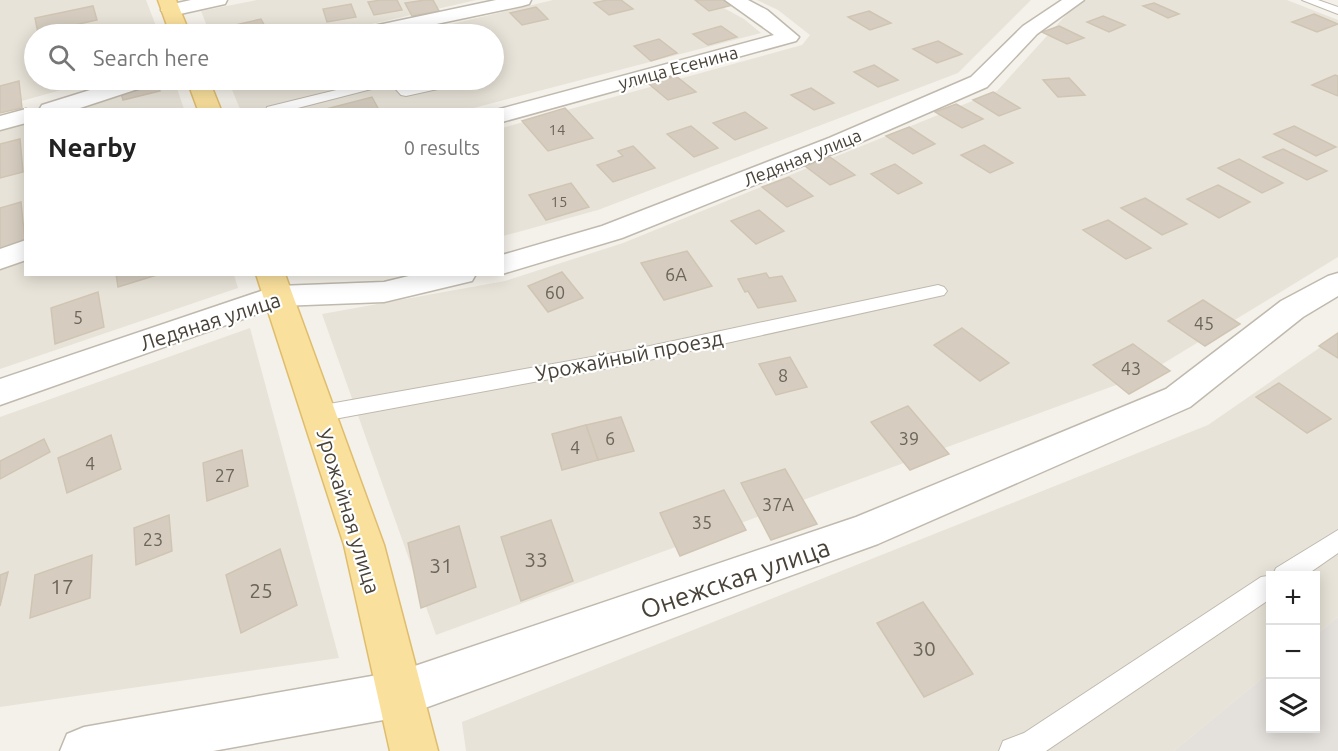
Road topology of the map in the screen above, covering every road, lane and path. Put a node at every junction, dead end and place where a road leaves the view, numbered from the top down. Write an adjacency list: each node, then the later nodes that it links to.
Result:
1 (218, 0): 6 (street)
2 (522, 0): 9 (street)
3 (734, 0): 18 (street, улица Есенина)
4 (1075, 0): 23 (street, Ледяная улица)
5 (1308, 0): 7 (lane)
6 (169, 5): 8 (main road)
7 (1338, 11)
8 (176, 24)
9 (410, 24)
10 (111, 90): 15 (street)
11 (202, 90): 16 (main road)
12 (351, 90): 17 (lane)
13 (403, 90): 14 (lane)
14 (418, 90)
15 (56, 108)
16 (209, 108)
17 (280, 108)
18 (504, 114)
19 (24, 117): 20 (street)
20 (0, 123)
21 (24, 250): 22 (street)
22 (0, 260)
23 (504, 264)
24 (453, 276): 26 (street, Ледяная улица)
25 (1338, 284): 33 (street, Онежская улица)
26 (274, 285): 28 (street, Ледяная улица); 29 (main road, Урожайная улица)
27 (938, 291): 29 (lane, Урожайный проезд)
28 (0, 392)
29 (318, 414): 33 (main road, Урожайная улица)
30 (1338, 540): 31 (lane)
31 (1292, 571)
32 (1266, 588): 36 (lane)
33 (400, 694): 34 (street, Онежская улица); 35 (main road, Урожайная улица)
34 (84, 751)
35 (414, 751)
36 (1013, 751)

